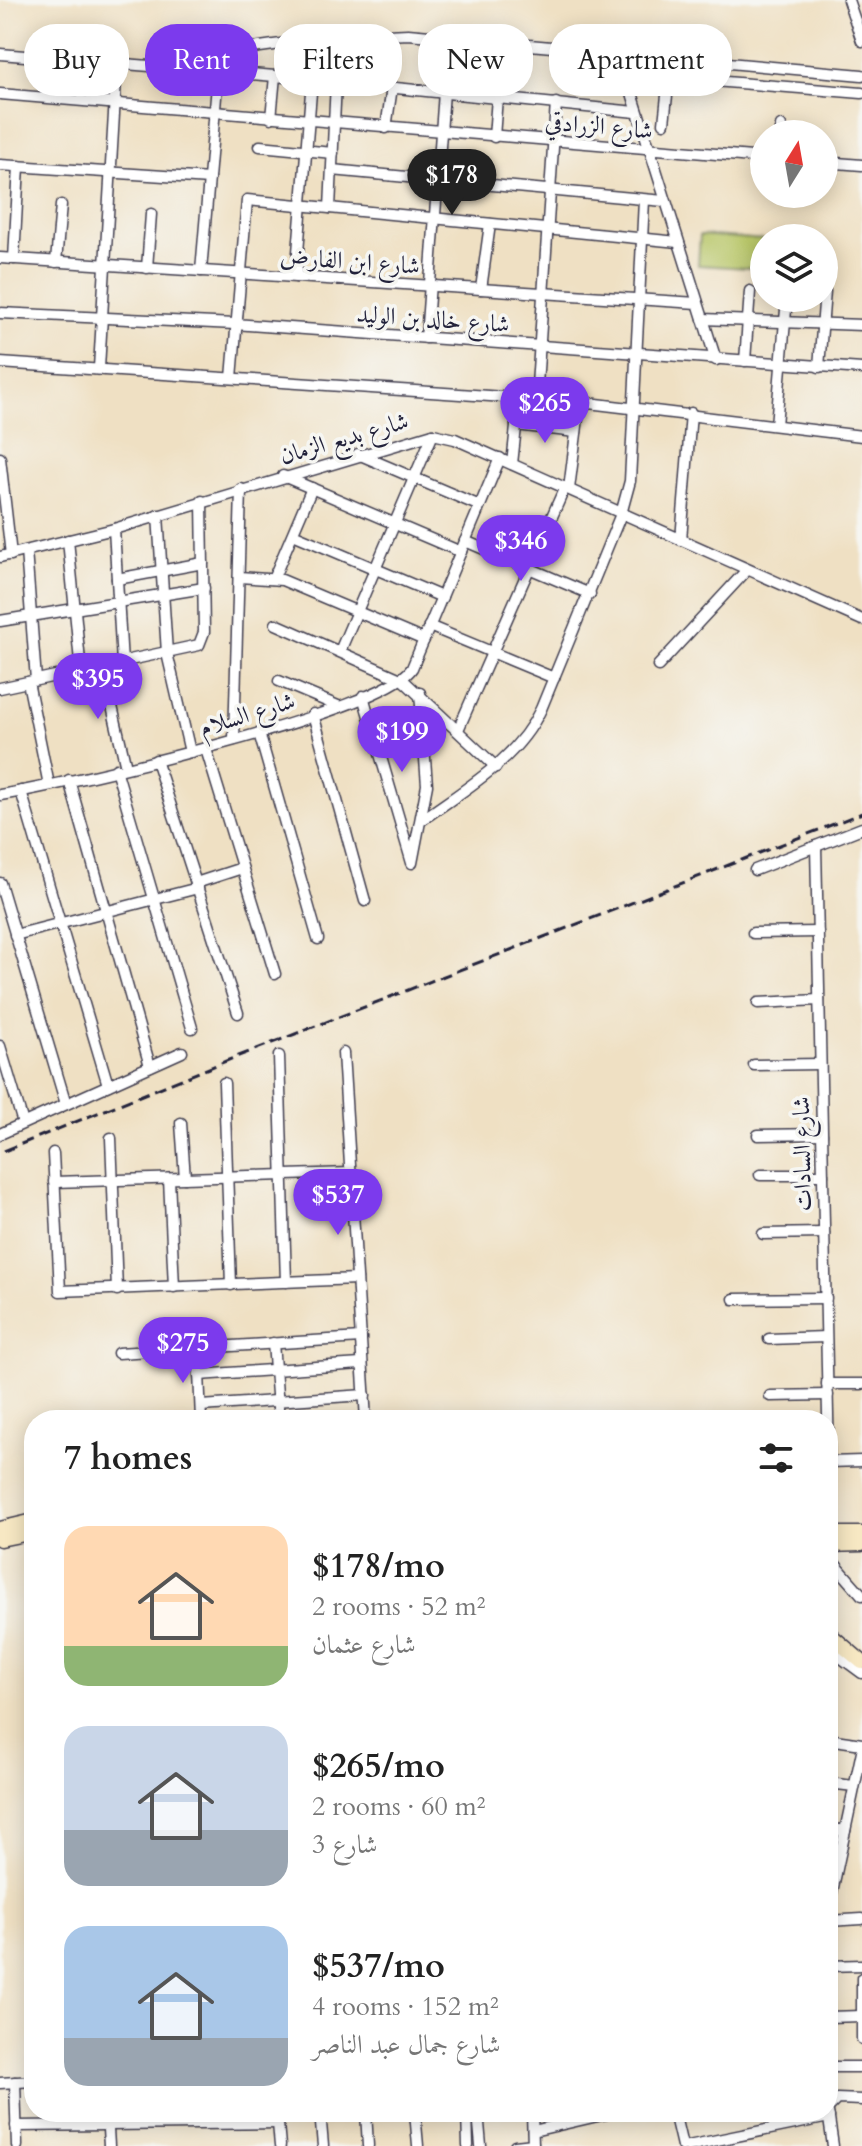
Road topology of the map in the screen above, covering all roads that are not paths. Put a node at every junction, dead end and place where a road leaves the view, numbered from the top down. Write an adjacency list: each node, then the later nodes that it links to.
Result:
1 (848, 0): 2 (street)
2 (862, 41)
3 (258, 47): 6 (street)
4 (0, 54): 5 (street)
5 (24, 56)
6 (862, 75)
7 (732, 82): 9 (street)
8 (274, 86): 25 (street)
9 (862, 93)
10 (0, 94): 22 (street, شارع الزرادقي)
11 (115, 96): 22 (street)
12 (216, 96): 24 (street)
13 (310, 96): 26 (street)
14 (335, 96): 27 (street)
15 (391, 96): 29 (street)
16 (444, 96): 30 (street)
17 (486, 96): 20 (street)
18 (631, 96): 23 (street)
19 (667, 96): 28 (street)
20 (497, 97): 21 (street); 31 (street)
21 (556, 103): 23 (street); 32 (street)
22 (115, 104): 24 (street, شارع الزرادقي); 43 (street)
23 (636, 112): 35 (street)
24 (215, 113): 25 (street, شارع الزرادقي); 44 (street)
25 (271, 118): 26 (street, شارع الزرادقي)
26 (307, 121): 27 (street, شارع الزرادقي); 34 (street)
27 (334, 123): 29 (street, شارع الزرادقي); 36 (street)
28 (664, 123)
29 (386, 128): 30 (street, شارع الزرادقي)
30 (441, 133): 31 (street, شارع الزرادقي); 45 (street)
31 (494, 137): 32 (street, شارع الزرادقي)
32 (552, 142): 35 (street, شارع الزرادقي); 46 (street)
33 (260, 146): 34 (street)
34 (305, 150): 36 (street); 50 (street)
35 (648, 151): 37 (street, شارع الزرادقي); 48 (street)
36 (333, 153): 42 (street)
37 (750, 157)
38 (838, 163): 40 (street)
39 (0, 165): 41 (street)
40 (862, 165)
41 (19, 166): 43 (street); 59 (street)
42 (332, 170): 45 (street); 51 (street)
43 (111, 173): 44 (street); 61 (street)
44 (209, 179): 63 (street)
45 (438, 180): 46 (street); 53 (street)
46 (549, 190): 47 (street); 55 (street)
47 (644, 200): 48 (street); 56 (street)
48 (664, 201): 57 (street)
49 (61, 205): 60 (street)
50 (301, 205): 51 (street); 64 (street); 65 (street)
51 (330, 208): 53 (street)
52 (151, 214): 62 (street)
53 (435, 218): 54 (street); 66 (street)
54 (490, 224): 55 (street); 67 (street)
55 (547, 229): 56 (street); 69 (street)
56 (642, 239): 57 (street); 70 (street)
57 (678, 242): 71 (street)
58 (0, 258): 59 (street, شارع ابن الفارض)
59 (14, 259): 60 (street, شارع ابن الفارض)
60 (56, 262): 61 (street, شارع ابن الفارض)
61 (106, 265): 62 (street, شارع ابن الفارض); 75 (street)
62 (147, 268): 63 (street, شارع ابن الفارض)
63 (201, 271): 64 (street, شارع ابن الفارض)
64 (238, 274): 65 (street, شارع ابن الفارض); 80 (street)
65 (296, 277): 66 (street, شارع ابن الفارض)
66 (430, 286): 67 (street, شارع ابن الفارض); 82 (street)
67 (481, 289): 69 (street, شارع ابن الفارض)
68 (750, 291): 77 (street)
69 (543, 293): 70 (street, شارع ابن الفارض); 83 (street)
70 (639, 299): 71 (street, شارع ابن الفارض); 84 (street)
71 (697, 303): 76 (street)
72 (786, 312): 78 (street)
73 (824, 312): 79 (street)
74 (0, 313): 75 (street, شارع خالد بن الوليد)
75 (102, 319): 80 (street, شارع خالد بن الوليد); 90 (street)
76 (703, 319): 77 (street); 85 (street)
77 (748, 319): 78 (street); 86 (street)
78 (786, 321): 79 (street); 88 (street)
79 (823, 323): 81 (street); 89 (street)
80 (235, 324): 82 (street, شارع خالد بن الوليد); 92 (street)
81 (862, 325)
82 (426, 338): 83 (street, شارع خالد بن الوليد)
83 (539, 346): 84 (street, شارع خالد بن الوليد); 94 (street)
84 (636, 354): 85 (street, شارع خالد بن الوليد); 96 (street)
85 (716, 360): 86 (street, شارع خالد بن الوليد)
86 (745, 361): 88 (street, شارع خالد بن الوليد)
87 (0, 363): 90 (street)
88 (782, 364): 89 (street, شارع خالد بن الوليد); 99 (street)
89 (819, 367): 91 (street, شارع خالد بن الوليد)
90 (99, 368): 92 (street)
91 (862, 369)
92 (232, 378): 93 (street)
93 (519, 399): 94 (street); 98 (street)
94 (536, 400): 95 (street)
95 (580, 402): 96 (street); 100 (street)
96 (634, 406): 97 (street); 115 (street)
97 (691, 413): 99 (street); 121 (street)
98 (516, 425): 100 (street); 106 (street)
99 (776, 425): 102 (street)
100 (576, 432): 110 (street)
101 (433, 434): 103 (street, شارع بديع الزمان); 105 (street, شارع بديع الزمان); 108 (street)
102 (862, 436)
103 (358, 454): 107 (street, شارع بديع الزمان); 108 (street)
104 (0, 458): 114 (street)
105 (500, 458): 106 (street, شارع بديع الزمان); 113 (street)
106 (512, 464): 110 (street, شارع بديع الزمان)
107 (283, 476): 109 (street); 111 (street, شارع بديع الزمان)
108 (414, 478): 113 (street); 117 (street)
109 (312, 488): 117 (street); 119 (street)
110 (567, 488): 115 (street, شارع بديع الزمان); 127 (street)
111 (241, 489): 112 (street, شارع بديع الزمان); 130 (street)
112 (202, 501): 116 (street, شارع بديع الزمان); 125 (street)
113 (480, 506): 122 (street)
114 (4, 514): 124 (street)
115 (621, 514): 121 (street, شارع بديع الزمان); 134 (street)
116 (158, 515): 118 (street, شارع بديع الزمان); 128 (street)
117 (394, 523): 122 (street); 126 (street)
118 (114, 529): 120 (street, شارع بديع الزمان); 132 (street)
119 (293, 534): 126 (street); 131 (street)
120 (68, 540): 123 (street, شارع بديع الزمان); 138 (street)
121 (681, 540): 129 (street, شارع بديع الزمان)
122 (463, 546): 127 (street); 136 (street)
123 (26, 551): 124 (street, شارع بديع الزمان); 140 (street)
124 (5, 556)
125 (203, 563): 128 (street); 133 (street)
126 (375, 568): 136 (street); 139 (street)
127 (529, 568): 134 (street); 147 (street)
128 (161, 571): 132 (street); 135 (street)
129 (746, 571): 141 (street, شارع بديع الزمان); 150 (street)
130 (239, 577): 131 (street); 164 (street)
131 (274, 577): 139 (street)
132 (117, 579): 137 (street)
133 (204, 588): 135 (street); 148 (street)
134 (590, 594): 153 (street)
135 (163, 595): 137 (street); 148 (street)
136 (442, 597): 144 (street)
137 (119, 602): 138 (street); 149 (street)
138 (75, 609): 140 (street); 152 (street)
139 (357, 611): 145 (street); 146 (street)
140 (31, 616): 142 (street); 155 (street)
141 (862, 620)
142 (0, 621)
143 (276, 624): 146 (street)
144 (429, 626): 145 (street); 147 (street)
145 (424, 640): 154 (street)
146 (340, 651): 154 (street)
147 (492, 652): 153 (street); 162 (street)
148 (167, 653): 149 (street); 166 (street)
149 (122, 663): 151 (street)
150 (658, 666)
151 (103, 667): 152 (street); 169 (street)
152 (81, 672): 155 (street)
153 (554, 678): 168 (street)
154 (403, 680): 158 (street); 159 (street, شارع السلام)
155 (32, 681): 157 (street); 171 (street)
156 (279, 681): 160 (street)
157 (0, 688)
158 (420, 693): 162 (street); 174 (street)
159 (363, 696): 160 (street, شارع السلام); 174 (street)
160 (338, 706): 161 (street, شارع السلام)
161 (313, 714): 163 (street, شارع السلام); 182 (street)
162 (458, 730): 168 (street)
163 (259, 733): 164 (street, شارع السلام); 189 (street)
164 (234, 740): 165 (street, شارع السلام)
165 (206, 749): 166 (street, شارع السلام); 177 (street)
166 (190, 752): 167 (street, شارع السلام)
167 (156, 760): 169 (street, شارع السلام); 180 (street)
168 (496, 767): 174 (street)
169 (121, 768): 170 (street, شارع السلام); 181 (street)
170 (69, 780): 171 (street, شارع السلام); 183 (street)
171 (49, 785): 172 (street, شارع السلام)
172 (21, 791): 173 (street, شارع السلام); 184 (street)
173 (0, 795)
174 (422, 820)
175 (862, 828): 176 (street)
176 (816, 846): 178 (street); 187 (street, شارع السادات)
177 (242, 868): 180 (street); 190 (street)
178 (755, 870)
179 (0, 883): 186 (street)
180 (197, 885): 181 (street); 193 (street)
181 (154, 899): 183 (street); 194 (street)
182 (365, 901)
183 (106, 911): 184 (street); 201 (street)
184 (60, 923): 186 (street); 204 (street)
185 (0, 927): 186 (street)
186 (14, 930): 206 (street)
187 (818, 932): 188 (street); 191 (street, شارع السادات)
188 (753, 933)
189 (318, 939)
190 (275, 974)
191 (819, 1000): 192 (street); 199 (street, شارع السادات)
192 (758, 1003)
193 (238, 1013)
194 (192, 1028)
195 (0, 1046): 203 (street)
196 (182, 1052): 201 (street)
197 (343, 1053): 214 (street)
198 (279, 1056): 215 (street)
199 (820, 1064): 200 (street); 210 (street, شارع السادات)
200 (754, 1065)
201 (150, 1066): 204 (street)
202 (224, 1083): 218 (street)
203 (12, 1085): 205 (street); 207 (street)
204 (108, 1085): 206 (street)
205 (0, 1087)
206 (66, 1104): 207 (street)
207 (23, 1123): 209 (street)
208 (181, 1123): 219 (street)
209 (0, 1134)
210 (822, 1134): 211 (street); 217 (street, شارع السادات)
211 (758, 1135)
212 (111, 1138): 221 (street)
213 (53, 1153): 222 (street)
214 (351, 1173): 215 (street); 225 (street)
215 (283, 1175): 218 (street); 226 (street)
216 (760, 1175): 217 (street)
217 (823, 1175): 223 (street, شارع السادات)
218 (227, 1177): 219 (street); 227 (street)
219 (185, 1178): 220 (street)
220 (169, 1179): 221 (street); 228 (street)
221 (112, 1180): 222 (street); 229 (street)
222 (54, 1182): 229 (street)
223 (824, 1233): 224 (street); 230 (street, شارع السادات)
224 (763, 1234)
225 (357, 1279): 226 (street); 233 (street)
226 (286, 1282): 227 (street)
227 (231, 1285): 228 (street)
228 (174, 1287): 229 (street)
229 (117, 1290)
230 (826, 1298): 231 (street); 232 (street, شارع السادات)
231 (734, 1299)
232 (825, 1337): 234 (street); 242 (street, شارع السادات)
233 (361, 1338): 235 (street); 238 (street)
234 (769, 1339)
235 (273, 1343): 236 (street); 239 (street)
236 (198, 1348): 237 (street); 240 (street)
237 (118, 1353)
238 (361, 1364): 239 (street); 243 (street)
239 (275, 1368): 240 (street); 245 (street)
240 (199, 1375): 246 (street)
241 (862, 1384): 242 (street)
242 (828, 1390): 244 (street); 250 (street, شارع السادات)
243 (365, 1395): 245 (street); 249 (street)
244 (770, 1396)
245 (278, 1401): 246 (street); 248 (street)
246 (201, 1406): 247 (street)
247 (201, 1410)
248 (278, 1410)
249 (366, 1410)
250 (828, 1410)
251 (862, 1461): 252 (street)
252 (838, 1462)
253 (24, 1523): 254 (main road)
254 (0, 1529)
255 (24, 1534): 258 (main road)
256 (838, 1534): 257 (main road)
257 (862, 1534)
258 (0, 1539)
259 (862, 1544): 260 (main road)
260 (838, 1545)
261 (838, 1567): 262 (street)
262 (862, 1595)
263 (838, 1642): 265 (main road)
264 (838, 1656): 266 (street)
265 (862, 1662)
266 (862, 1673)
267 (838, 1740): 268 (street)
268 (862, 1744)
269 (862, 1751): 271 (street)
270 (838, 1784): 271 (street)
271 (854, 1786): 273 (street)
272 (838, 1830): 273 (street)
273 (845, 1831): 274 (street)
274 (838, 1854)
275 (862, 1919): 276 (street)
276 (838, 1920)
277 (862, 1965): 278 (street)
278 (838, 1966)
279 (862, 1978): 280 (street)
280 (861, 2016): 281 (street); 282 (street)
281 (838, 2017)
282 (862, 2039)
283 (838, 2067): 284 (street)
284 (862, 2067)
285 (15, 2082): 286 (street); 287 (street); 303 (street)
286 (24, 2082)
287 (0, 2083)
288 (838, 2099): 289 (street)
289 (862, 2100)
290 (108, 2122): 304 (street)
291 (202, 2122): 304 (street)
292 (278, 2122): 309 (street)
293 (321, 2122): 310 (street)
294 (367, 2122): 311 (street)
295 (416, 2122): 312 (street)
296 (467, 2122): 313 (street)
297 (479, 2122): 314 (street)
298 (533, 2122): 305 (street)
299 (572, 2122): 305 (street)
300 (677, 2122): 316 (street)
301 (788, 2122): 316 (street)
302 (829, 2122): 317 (street)
303 (16, 2126): 304 (street); 307 (street)
304 (108, 2127): 308 (street)
305 (533, 2131): 306 (street)
306 (533, 2145): 315 (street)
307 (17, 2146)
308 (109, 2146)
309 (280, 2146)
310 (323, 2146)
311 (368, 2146)
312 (418, 2146)
313 (468, 2146)
314 (481, 2146)
315 (515, 2146)
316 (685, 2146)
317 (833, 2146)

